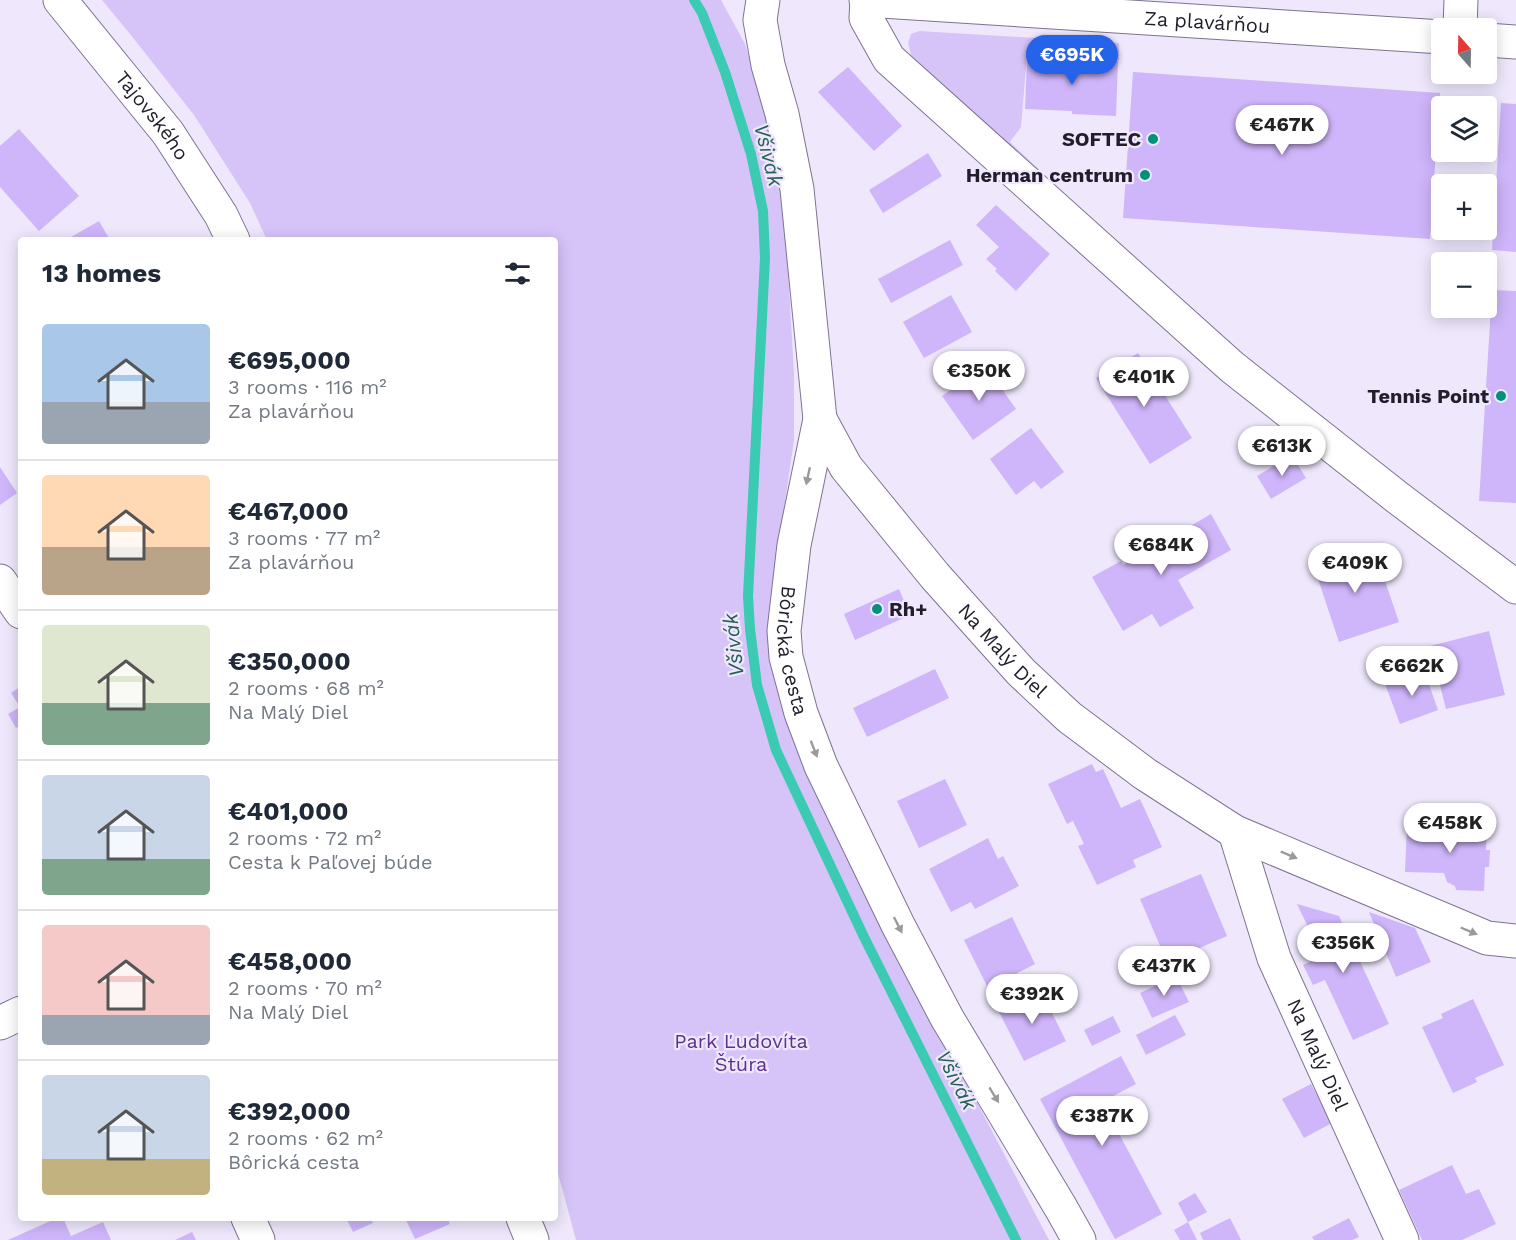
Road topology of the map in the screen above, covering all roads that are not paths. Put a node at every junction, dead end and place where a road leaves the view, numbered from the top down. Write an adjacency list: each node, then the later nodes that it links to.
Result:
1 (60, 0): 9 (street, Tajovského)
2 (763, 0): 10 (street, Bôrická cesta)
3 (867, 0): 6 (street, Za plavárňou); 12 (street)
4 (1461, 0): 5 (street)
5 (1460, 18)
6 (1431, 36)
7 (1497, 41): 8 (street)
8 (1516, 42)
9 (232, 237)
10 (820, 419): 14 (street, Na Malý Diel); 22 (street, Bôrická cesta, one-way to 22)
11 (0, 582): 13 (street)
12 (1516, 587)
13 (18, 608)
14 (1235, 832): 15 (street, Na Malý Diel, one-way to 15); 23 (street, Na Malý Diel)
15 (1516, 942)
16 (18, 1014): 17 (street)
17 (0, 1023)
18 (249, 1221): 20 (street)
19 (524, 1221): 21 (street)
20 (258, 1240)
21 (532, 1240)
22 (1079, 1240)
23 (1402, 1240)

